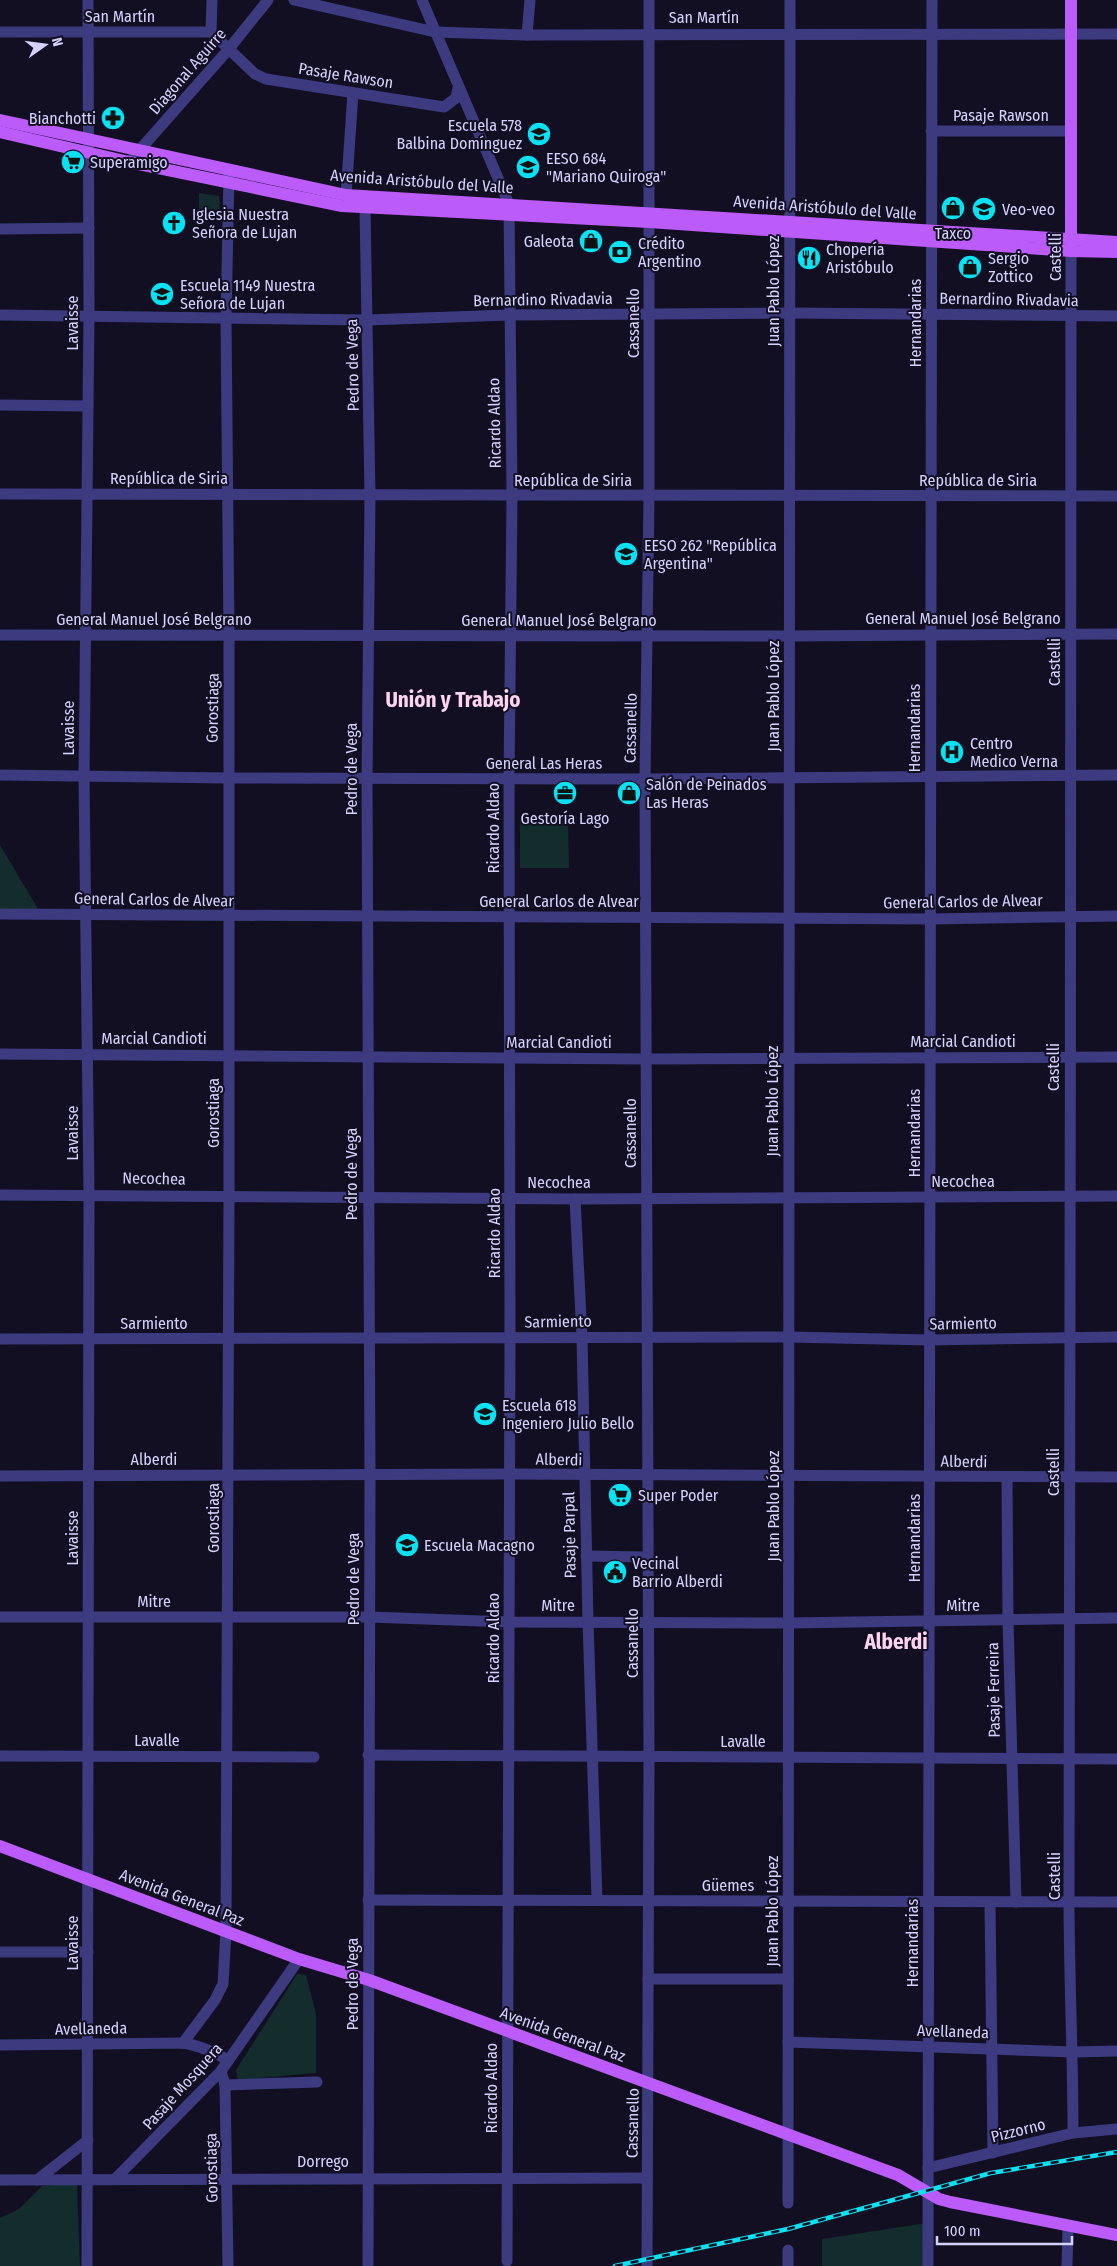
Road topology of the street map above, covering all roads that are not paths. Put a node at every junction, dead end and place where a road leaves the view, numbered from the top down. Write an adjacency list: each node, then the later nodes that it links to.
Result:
1 (88, 0): 14 (street, Lavaisse)
2 (212, 0): 12 (street)
3 (268, 0): 21 (street, Diagonal Aguirre)
4 (294, 0): 13 (street, San Martín)
5 (422, 0): 13 (street)
6 (530, 0): 19 (street)
7 (649, 0): 17 (street, Cassanello)
8 (790, 0): 15 (street, Juan Pablo López)
9 (932, 0): 16 (street, Hernandarias)
10 (1071, 0): 20 (main road, Castelli)
11 (0, 32): 14 (street, San Martín)
12 (210, 32): 14 (street, San Martín); 21 (street, Pasaje Rawson)
13 (435, 32): 19 (street, San Martín); 22 (street)
14 (89, 33): 28 (street, Lavaisse)
15 (790, 33): 16 (street, San Martín); 17 (street, San Martín); 35 (street, Juan Pablo López)
16 (932, 33): 20 (street, San Martín); 25 (street, Hernandarias)
17 (649, 34): 19 (street, San Martín); 34 (street, Cassanello)
18 (1117, 34): 20 (street, San Martín)
19 (527, 35)
20 (1071, 35): 26 (main road, Castelli)
21 (228, 50): 23 (street, Pasaje Rawson); 29 (street, Diagonal Aguirre)
22 (458, 88): 23 (street, Pasaje Rawson); 33 (street)
23 (354, 94): 31 (street)
24 (0, 120): 28 (main road, Avenida Aristóbulo del Valle)
25 (931, 131): 26 (street, Pasaje Rawson); 38 (street, Hernandarias)
26 (1071, 131): 40 (main road, Castelli)
27 (0, 132): 28 (main road, Avenida Aristóbulo del Valle)
28 (88, 147): 29 (main road, Avenida Aristóbulo del Valle); 36 (street, Lavaisse)
29 (133, 157): 30 (main road, Avenida Aristóbulo del Valle)
30 (228, 177): 31 (main road, Avenida Aristóbulo del Valle); 32 (main road, Avenida Aristóbulo del Valle); 50 (street, Gorostiaga)
31 (346, 196): 32 (street); 33 (main road, Avenida Aristóbulo del Valle)
32 (365, 208): 33 (main road, Avenida Aristóbulo del Valle); 51 (street, Pedro de Vega)
33 (509, 210): 34 (main road, Avenida Aristóbulo del Valle); 46 (street, Ricardo Aldao)
34 (649, 217): 35 (main road, Avenida Aristóbulo del Valle); 43 (street, Cassanello)
35 (790, 226): 38 (main road, Avenida Aristóbulo del Valle); 42 (street, Juan Pablo López)
36 (89, 228): 37 (street); 47 (street, Lavaisse)
37 (0, 229)
38 (931, 236): 40 (main road, Avenida Aristóbulo del Valle); 44 (street, Hernandarias)
39 (1117, 242): 40 (main road, Avenida Aristóbulo del Valle)
40 (1071, 246): 41 (main road, Avenida Aristóbulo del Valle); 48 (street, Castelli)
41 (1117, 252)
42 (790, 313): 43 (street, Bernardino Rivadavia); 44 (street, Bernardino Rivadavia); 60 (street, Juan Pablo López)
43 (649, 314): 46 (street, Bernardino Rivadavia); 59 (street, Cassanello)
44 (930, 314): 48 (street, Bernardino Rivadavia); 61 (street, Hernandarias)
45 (0, 315): 47 (street, Bernardino Rivadavia)
46 (509, 315): 51 (street, Bernardino Rivadavia); 58 (street, Ricardo Aldao)
47 (89, 316): 50 (street, Bernardino Rivadavia); 53 (street, Lavaisse)
48 (1071, 316): 49 (street, Bernardino Rivadavia); 62 (street, Castelli)
49 (1117, 316)
50 (226, 320): 51 (street, Bernardino Rivadavia); 56 (street, Gorostiaga)
51 (367, 320): 57 (street, Pedro de Vega)
52 (0, 405): 53 (street)
53 (88, 406): 55 (street, Lavaisse)
54 (0, 494): 55 (street, República de Siria)
55 (88, 494): 56 (street, República de Siria); 68 (street, Lavaisse)
56 (227, 495): 57 (street, República de Siria); 69 (street, Gorostiaga)
57 (370, 496): 58 (street, República de Siria); 70 (street, Pedro de Vega)
58 (512, 496): 59 (street, República de Siria); 71 (street, Ricardo Aldao)
59 (649, 496): 60 (street, República de Siria); 72 (street, Cassanello)
60 (790, 496): 61 (street, República de Siria); 73 (street, Juan Pablo López)
61 (931, 496): 62 (street, República de Siria); 65 (street, Hernandarias)
62 (1071, 496): 63 (street, República de Siria); 64 (street, Castelli)
63 (1117, 496)
64 (1070, 633): 65 (street, General Manuel José Belgrano); 66 (street, General Manuel José Belgrano); 75 (street, Castelli)
65 (930, 634): 73 (street, General Manuel José Belgrano); 78 (street, Hernandarias)
66 (1117, 634)
67 (0, 635): 68 (street, General Manuel José Belgrano)
68 (85, 635): 69 (street, General Manuel José Belgrano); 77 (street, Lavaisse)
69 (229, 635): 70 (street, General Manuel José Belgrano); 80 (street, Gorostiaga)
70 (369, 636): 71 (street, General Manuel José Belgrano); 81 (street, Pedro de Vega)
71 (511, 636): 72 (street, General Manuel José Belgrano); 82 (street, Ricardo Aldao)
72 (648, 636): 73 (street, General Manuel José Belgrano); 83 (street, Cassanello)
73 (789, 636): 79 (street, Juan Pablo López)
74 (0, 774): 77 (street, General Las Heras)
75 (1070, 775): 76 (street, General Las Heras); 78 (street, General Las Heras); 87 (street, Castelli)
76 (1117, 775)
77 (84, 776): 80 (street, General Las Heras); 85 (street, Lavaisse)
78 (931, 776): 79 (street, General Las Heras); 93 (street, Hernandarias)
79 (789, 777): 83 (street, General Las Heras); 92 (street, Juan Pablo López)
80 (228, 778): 81 (street, General Las Heras); 86 (street, Gorostiaga)
81 (366, 779): 82 (street, General Las Heras); 89 (street, Pedro de Vega)
82 (509, 779): 83 (street, General Las Heras); 90 (street, Ricardo Aldao)
83 (645, 779): 91 (street, Cassanello)
84 (0, 914): 85 (street, General Carlos de Alvear)
85 (86, 914): 86 (street, General Carlos de Alvear); 95 (street, Lavaisse)
86 (229, 916): 89 (street, General Carlos de Alvear); 96 (street, Gorostiaga)
87 (1070, 916): 88 (street, General Carlos de Alvear); 93 (street, General Carlos de Alvear); 97 (street, Castelli)
88 (1117, 916)
89 (367, 917): 90 (street, General Carlos de Alvear); 99 (street, Pedro de Vega)
90 (509, 917): 91 (street, General Carlos de Alvear); 100 (street, Ricardo Aldao)
91 (645, 918): 92 (street, General Carlos de Alvear); 103 (street, Cassanello)
92 (789, 918): 93 (street, General Carlos de Alvear); 101 (street, Juan Pablo López)
93 (930, 919): 102 (street, Hernandarias)
94 (0, 1054): 95 (street, Marcial Candioti)
95 (88, 1054): 96 (street, Marcial Candioti); 104 (street, Lavaisse)
96 (229, 1055): 99 (street, Marcial Candioti); 106 (street, Gorostiaga)
97 (1070, 1056): 98 (street, Marcial Candioti); 102 (street, Marcial Candioti); 110 (street, Castelli)
98 (1117, 1057)
99 (367, 1058): 100 (street, Marcial Candioti); 107 (street, Pedro de Vega)
100 (508, 1058): 103 (street, Marcial Candioti); 111 (street, Ricardo Aldao)
101 (788, 1058): 102 (street, Marcial Candioti); 103 (street, Marcial Candioti); 113 (street, Juan Pablo López)
102 (930, 1058): 109 (street, Hernandarias)
103 (646, 1059): 112 (street, Cassanello)
104 (89, 1194): 105 (street, Necochea); 106 (street, Necochea); 123 (street, Lavaisse)
105 (0, 1195)
106 (229, 1196): 107 (street, Necochea); 124 (street, Gorostiaga)
107 (368, 1196): 111 (street, Necochea); 120 (street, Pedro de Vega)
108 (1117, 1196): 110 (street, Necochea)
109 (930, 1197): 110 (street, Necochea); 113 (street, Necochea); 125 (street, Hernandarias)
110 (1069, 1197): 118 (street, Castelli)
111 (510, 1198): 114 (street, Necochea); 121 (street, Ricardo Aldao)
112 (646, 1198): 113 (street, Necochea); 114 (street, Necochea); 116 (street, Cassanello)
113 (788, 1198): 117 (street, Juan Pablo López)
114 (575, 1199): 115 (street, Pasaje Parpal)
115 (582, 1337): 116 (street, Sarmiento); 121 (street, Sarmiento); 131 (street, Pasaje Parpal)
116 (647, 1337): 117 (street, Sarmiento); 132 (street, Cassanello)
117 (789, 1337): 125 (street, Sarmiento); 133 (street, Juan Pablo López)
118 (1070, 1337): 119 (street, Sarmiento); 125 (street, Sarmiento); 135 (street, Castelli)
119 (1117, 1337)
120 (368, 1338): 121 (street, Sarmiento); 124 (street, Sarmiento); 130 (street, Pedro de Vega)
121 (510, 1338): 126 (street, Ricardo Aldao)
122 (0, 1339): 123 (street, Sarmiento)
123 (89, 1339): 124 (street, Sarmiento); 128 (street, Lavaisse)
124 (229, 1339): 129 (street, Gorostiaga)
125 (929, 1340): 134 (street, Hernandarias)
126 (510, 1474): 130 (street, Alberdi); 131 (street, Alberdi); 149 (street, Ricardo Aldao)
127 (0, 1476): 128 (street, Alberdi)
128 (88, 1476): 129 (street, Alberdi); 143 (street, Lavaisse)
129 (229, 1476): 130 (street, Alberdi); 141 (street, Gorostiaga)
130 (370, 1476): 142 (street, Pedro de Vega)
131 (584, 1476): 132 (street, Alberdi); 138 (street, Pasaje Parpal)
132 (647, 1476): 133 (street, Alberdi); 139 (street, Cassanello)
133 (789, 1476): 134 (street, Alberdi); 151 (street, Juan Pablo López)
134 (930, 1477): 137 (street, Alberdi); 148 (street, Hernandarias)
135 (1069, 1477): 136 (street, Alberdi); 137 (street, Alberdi); 144 (street, Castelli)
136 (1117, 1477)
137 (1007, 1478): 146 (street, Pasaje Ferreira)
138 (586, 1556): 139 (street); 147 (street, Pasaje Parpal)
139 (647, 1556): 150 (street, Cassanello)
140 (0, 1617): 143 (street, Mitre)
141 (229, 1617): 142 (street, Mitre); 143 (street, Mitre); 154 (street, Gorostiaga)
142 (369, 1617): 149 (street, Mitre); 152 (street, Pedro de Vega)
143 (88, 1618): 156 (street, Lavaisse)
144 (1070, 1618): 145 (street, Mitre); 146 (street, Mitre); 163 (street, Castelli)
145 (1117, 1618)
146 (1008, 1620): 148 (street, Mitre); 162 (street, Pasaje Ferreira)
147 (588, 1621): 149 (street, Mitre); 150 (street, Mitre); 160 (street, Pasaje Parpal)
148 (930, 1621): 151 (street, Mitre); 161 (street, Hernandarias)
149 (509, 1622): 159 (street, Ricardo Aldao)
150 (648, 1622): 151 (street, Mitre); 157 (street, Cassanello)
151 (789, 1623): 158 (street, Juan Pablo López)
152 (368, 1755): 159 (street, Lavalle); 167 (street, Pedro de Vega)
153 (0, 1756): 156 (street, Lavalle)
154 (228, 1756): 155 (street, Lavalle); 156 (street, Lavalle); 177 (street, Gorostiaga)
155 (314, 1756)
156 (88, 1757): 166 (street, Lavaisse)
157 (649, 1757): 158 (street, Lavalle); 160 (street, Lavalle); 170 (street, Cassanello)
158 (790, 1757): 161 (street, Lavalle); 171 (street, Juan Pablo López)
159 (509, 1758): 160 (street, Lavalle); 169 (street, Ricardo Aldao)
160 (594, 1758): 168 (street, Pasaje Parpal)
161 (928, 1758): 162 (street, Lavalle); 172 (street, Hernandarias)
162 (1011, 1758): 163 (street, Lavalle); 174 (street, Pasaje Ferreira)
163 (1071, 1759): 164 (street, Lavalle); 175 (street, Castelli)
164 (1117, 1759)
165 (0, 1846): 166 (main road, Avenida General Paz)
166 (88, 1878): 177 (main road, Avenida General Paz); 179 (street, Lavaisse)
167 (368, 1900): 169 (street, Güemes); 183 (street, Pedro de Vega)
168 (597, 1900): 169 (street, Güemes); 170 (street, Güemes)
169 (508, 1901): 184 (street, Ricardo Aldao)
170 (647, 1901): 171 (street, Güemes); 181 (street, Cassanello)
171 (789, 1901): 172 (street, Güemes); 182 (street, Juan Pablo López)
172 (928, 1902): 173 (street, Güemes); 189 (street, Hernandarias)
173 (990, 1902): 174 (street, Güemes); 190 (street)
174 (1016, 1902): 175 (street, Güemes)
175 (1069, 1902): 176 (street, Güemes); 192 (street, Castelli)
176 (1117, 1902)
177 (226, 1932): 180 (main road, Avenida General Paz); 186 (street, Gorostiaga)
178 (0, 1952): 179 (street)
179 (88, 1952): 187 (street, Lavaisse)
180 (299, 1959): 183 (main road, Avenida General Paz); 193 (street, Pasaje Mosquera)
181 (648, 1979): 182 (street); 196 (street, Cassanello)
182 (788, 1979): 185 (street, Juan Pablo López)
183 (369, 1980): 184 (main road, Avenida General Paz); 204 (street, Pedro de Vega)
184 (507, 2030): 196 (main road, Avenida General Paz); 208 (street, Ricardo Aldao)
185 (788, 2042): 189 (street, Avellaneda); 200 (street, Juan Pablo López)
186 (183, 2043): 187 (street, Avellaneda); 193 (street)
187 (88, 2045): 188 (street, Avellaneda); 201 (street, Lavaisse)
188 (0, 2046)
189 (929, 2047): 190 (street, Avellaneda); 203 (street, Hernandarias)
190 (991, 2049): 192 (street, Avellaneda); 202 (street)
191 (1117, 2051): 192 (street, Avellaneda)
192 (1073, 2052): 199 (street, Castelli)
193 (228, 2061): 194 (street, Pasaje Mosquera)
194 (221, 2071): 197 (street, Gorostiaga); 207 (street, Pasaje Mosquera)
195 (317, 2082): 197 (street)
196 (649, 2083): 200 (main road, Avenida General Paz); 206 (street, Cassanello)
197 (225, 2085): 205 (street, Gorostiaga)
198 (1117, 2129): 199 (street, Pizzorno)
199 (1074, 2133): 202 (street, Pizzorno)
200 (788, 2134): 212 (main road, Avenida General Paz); 213 (street, Juan Pablo López)
201 (88, 2140): 210 (street); 211 (street, Lavaisse)
202 (993, 2153): 203 (street, Pizzorno)
203 (928, 2168): 212 (street, Hernandarias)
204 (368, 2177): 205 (street, Dorrego); 208 (street, Dorrego); 220 (street, Pedro de Vega)
205 (227, 2178): 207 (street, Dorrego); 219 (street, Gorostiaga)
206 (647, 2178): 208 (street, Dorrego); 221 (street, Cassanello)
207 (115, 2179): 211 (street, Dorrego)
208 (508, 2179): 217 (street, Ricardo Aldao)
209 (0, 2180): 210 (street, Dorrego)
210 (37, 2180): 211 (street, Dorrego)
211 (87, 2180): 218 (street, Lavaisse)
212 (927, 2191): 214 (main road, Avenida General Paz); 223 (street, Hernandarias)
213 (788, 2203)
214 (1068, 2226): 215 (main road, Avenida General Paz); 224 (street)
215 (1117, 2235)
216 (788, 2250): 222 (street)
217 (507, 2261)
218 (87, 2266)
219 (228, 2266)
220 (368, 2266)
221 (646, 2266)
222 (788, 2266)
223 (928, 2266)
224 (1067, 2266)

